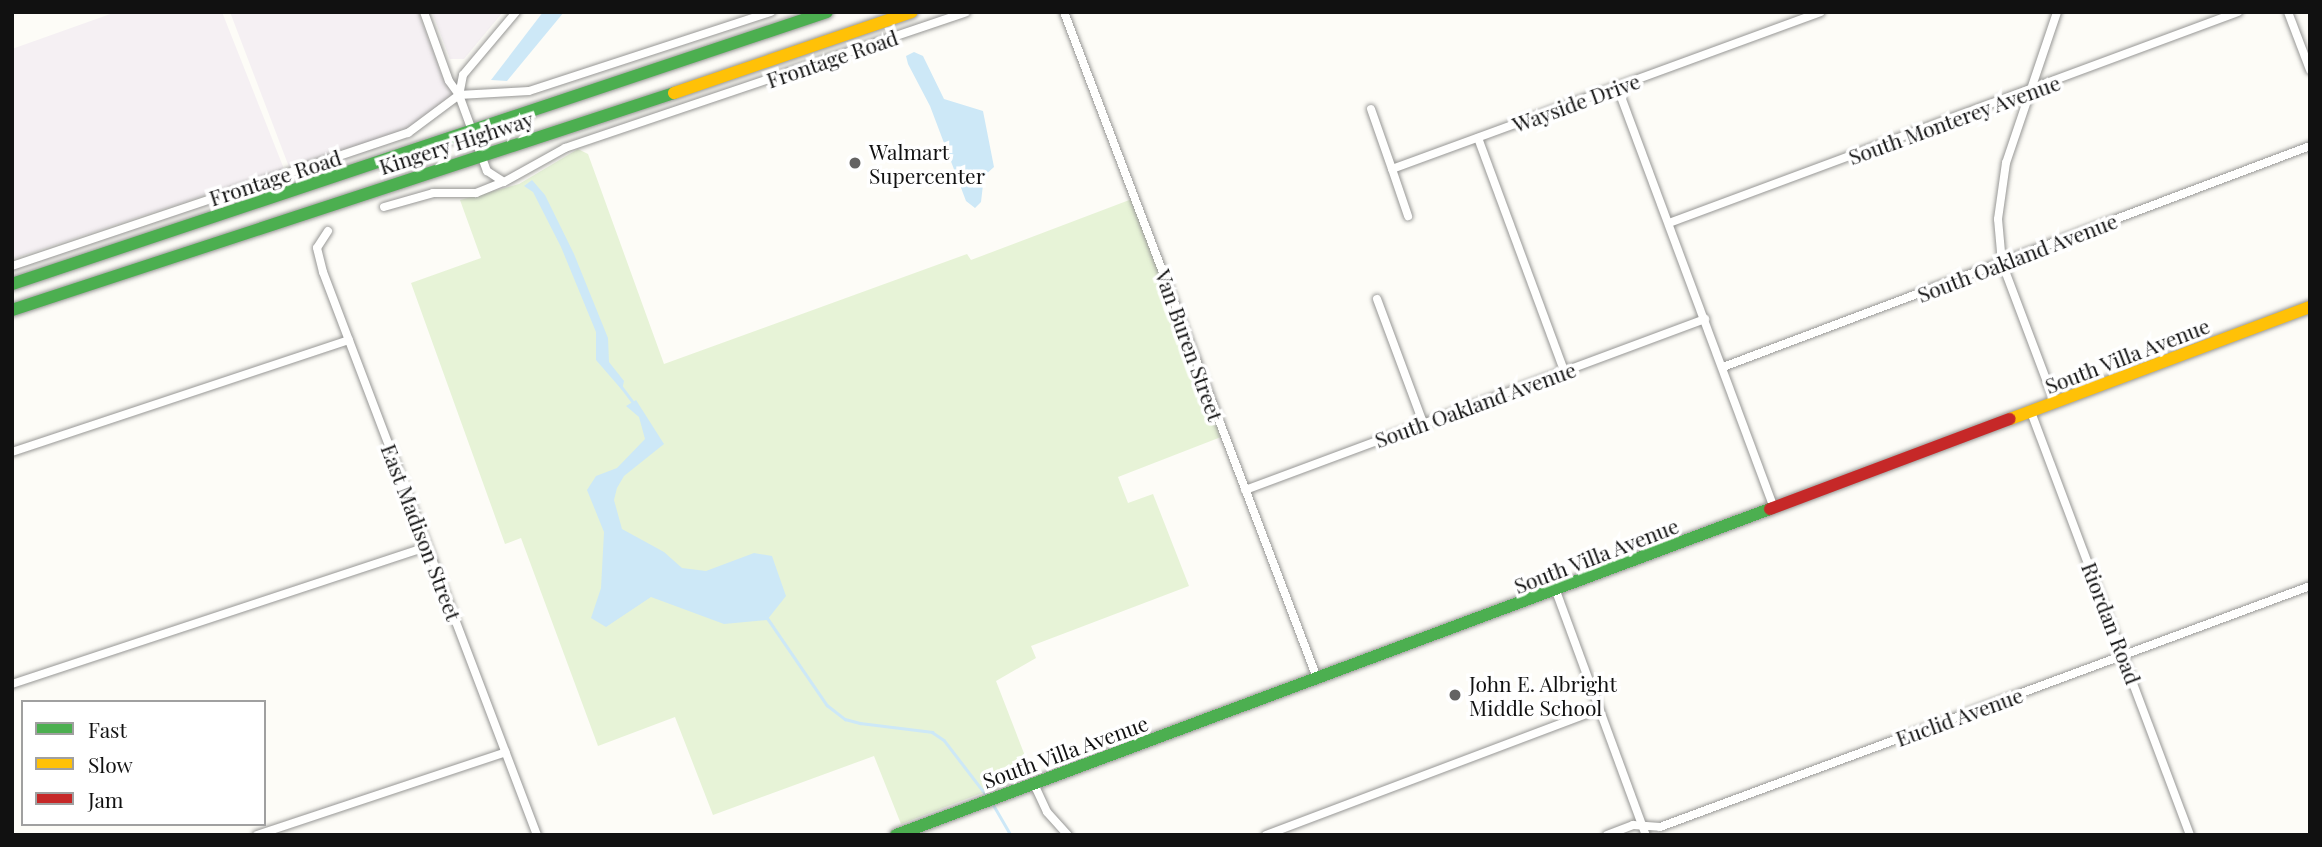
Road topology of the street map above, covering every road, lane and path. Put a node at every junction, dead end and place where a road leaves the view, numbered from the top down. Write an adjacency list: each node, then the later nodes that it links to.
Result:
1 (424, 12): 15 (street)
2 (516, 12): 15 (street)
3 (771, 12): 15 (street)
4 (827, 12): 17 (main road, Kingery Highway)
5 (912, 12): 20 (main road, Kingery Highway)
6 (966, 12): 22 (street, Frontage Road)
7 (1064, 12): 41 (street, Van Buren Street)
8 (1821, 12): 13 (street, Wayside Drive)
9 (2057, 12): 14 (street)
10 (2238, 12): 14 (street, South Monterey Avenue)
11 (2288, 12): 12 (street)
12 (2310, 70)
13 (1617, 86): 18 (street, Wayside Drive); 25 (street)
14 (2033, 90): 25 (street, South Monterey Avenue); 27 (street)
15 (459, 95): 17 (street); 28 (street, Frontage Road)
16 (1371, 109): 21 (street)
17 (471, 131): 20 (street); 29 (main road, Kingery Highway)
18 (1478, 138): 21 (street, Wayside Drive); 36 (street)
19 (2310, 146): 27 (street, South Oakland Avenue)
20 (479, 154): 22 (street); 32 (main road, Kingery Highway)
21 (1392, 169): 24 (street)
22 (504, 182): 23 (street, Frontage Road)
23 (384, 208)
24 (1408, 216)
25 (1669, 223): 33 (street)
26 (328, 231): 34 (street, East Madison Street)
27 (2002, 263): 35 (street, South Oakland Avenue); 37 (street)
28 (12, 266)
29 (12, 284)
30 (1377, 299): 39 (street)
31 (2310, 307): 37 (main road, South Villa Avenue)
32 (12, 310)
33 (1705, 319): 35 (street); 36 (street, South Oakland Avenue)
34 (349, 340): 40 (street); 43 (street, East Madison Street)
35 (1723, 366): 42 (street)
36 (1564, 370): 39 (street, South Oakland Avenue)
37 (2055, 403): 38 (main road, South Villa Avenue)
38 (2032, 412): 42 (main road, South Villa Avenue); 46 (street, Riordan Road)
39 (1423, 423): 41 (street, South Oakland Avenue)
40 (12, 452)
41 (1245, 490): 47 (street, Van Buren Street)
42 (1774, 509): 45 (main road, South Villa Avenue)
43 (427, 547): 48 (street); 50 (street, East Madison Street)
44 (2310, 586): 46 (street, Euclid Avenue)
45 (1556, 591): 47 (main road, South Villa Avenue); 49 (street)
46 (2124, 655): 52 (street, Euclid Avenue); 60 (street, Riordan Road)
47 (1317, 678): 51 (main road, South Villa Avenue)
48 (12, 684)
49 (1599, 709): 52 (street); 58 (street)
50 (506, 752): 54 (street); 55 (street, East Madison Street)
51 (1034, 784): 53 (main road, South Villa Avenue); 57 (street)
52 (1645, 831): 59 (street, Euclid Avenue)
53 (913, 832): 56 (main road, South Villa Avenue)
54 (257, 835)
55 (537, 835)
56 (896, 835)
57 (1068, 835)
58 (1266, 835)
59 (1607, 835)
60 (2190, 835)

